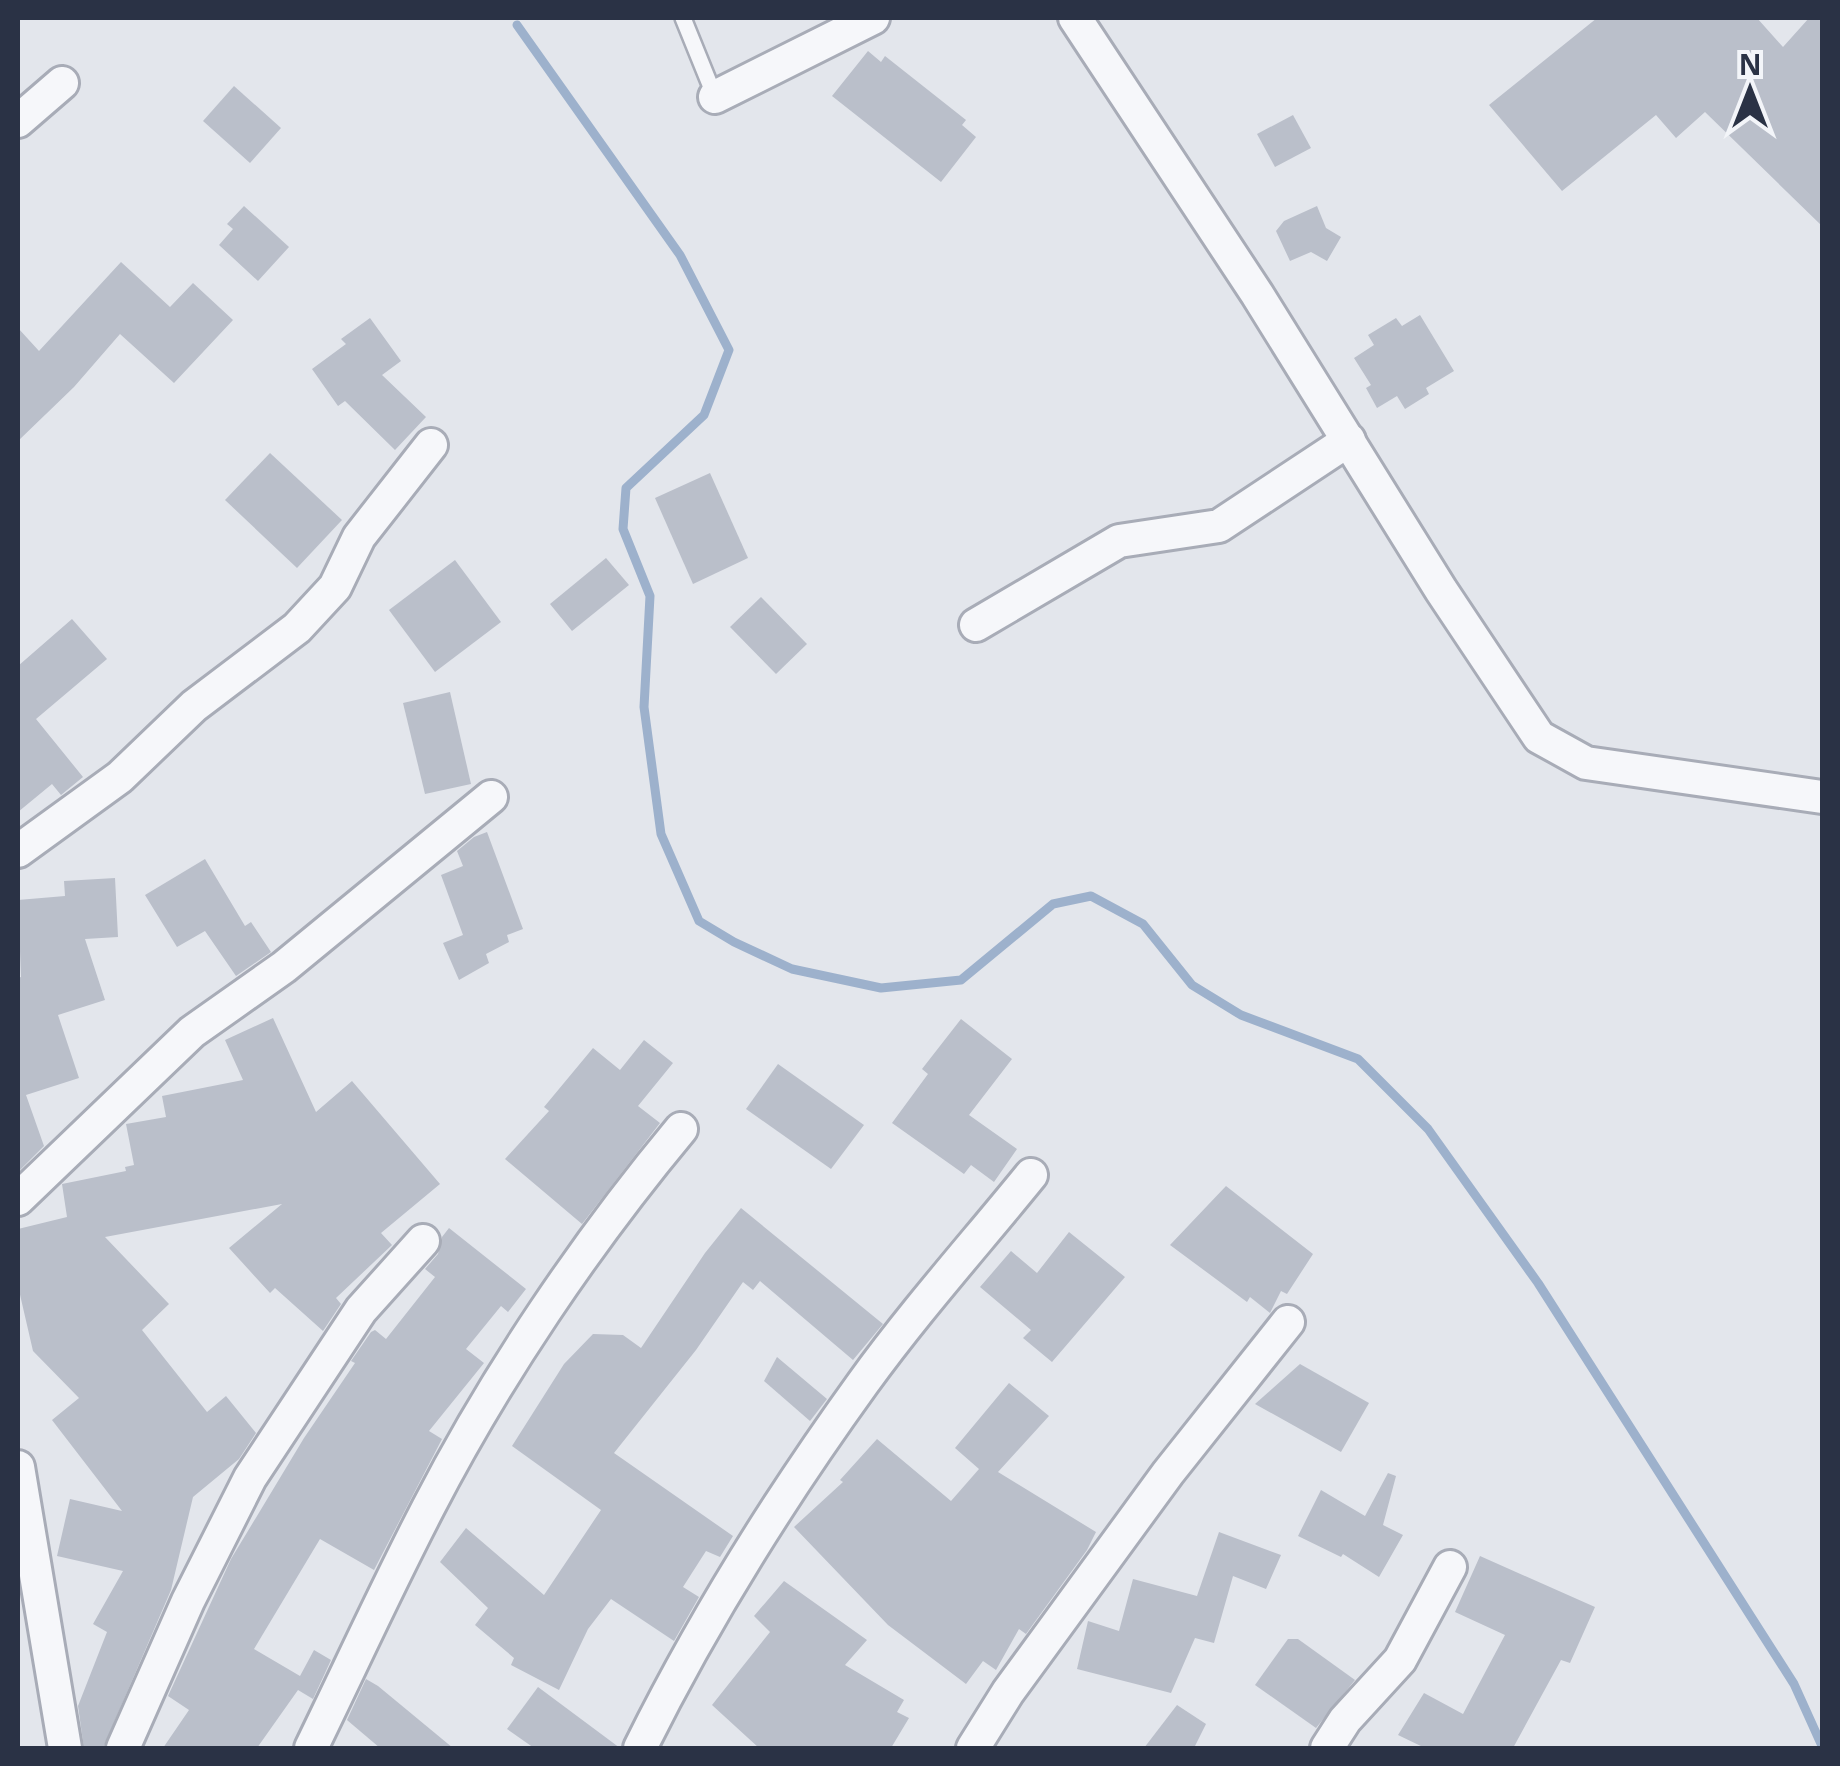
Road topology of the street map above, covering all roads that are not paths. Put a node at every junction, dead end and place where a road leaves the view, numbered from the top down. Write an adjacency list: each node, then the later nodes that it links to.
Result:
1 (683, 18): 5 (lane)
2 (873, 18): 5 (street)
3 (1075, 18): 7 (street)
4 (62, 83): 6 (street)
5 (716, 96)
6 (18, 121)
7 (1349, 440): 9 (street); 11 (street)
8 (431, 445): 12 (street)
9 (976, 625)
10 (491, 797): 15 (street)
11 (1822, 797)
12 (18, 851)
13 (682, 1128): 22 (street)
14 (1030, 1175): 23 (street)
15 (18, 1199)
16 (423, 1242): 21 (street)
17 (1288, 1322): 24 (street)
18 (18, 1467): 20 (street)
19 (1450, 1567): 25 (street)
20 (65, 1748)
21 (122, 1748)
22 (312, 1748)
23 (640, 1748)
24 (974, 1748)
25 (1327, 1748)

